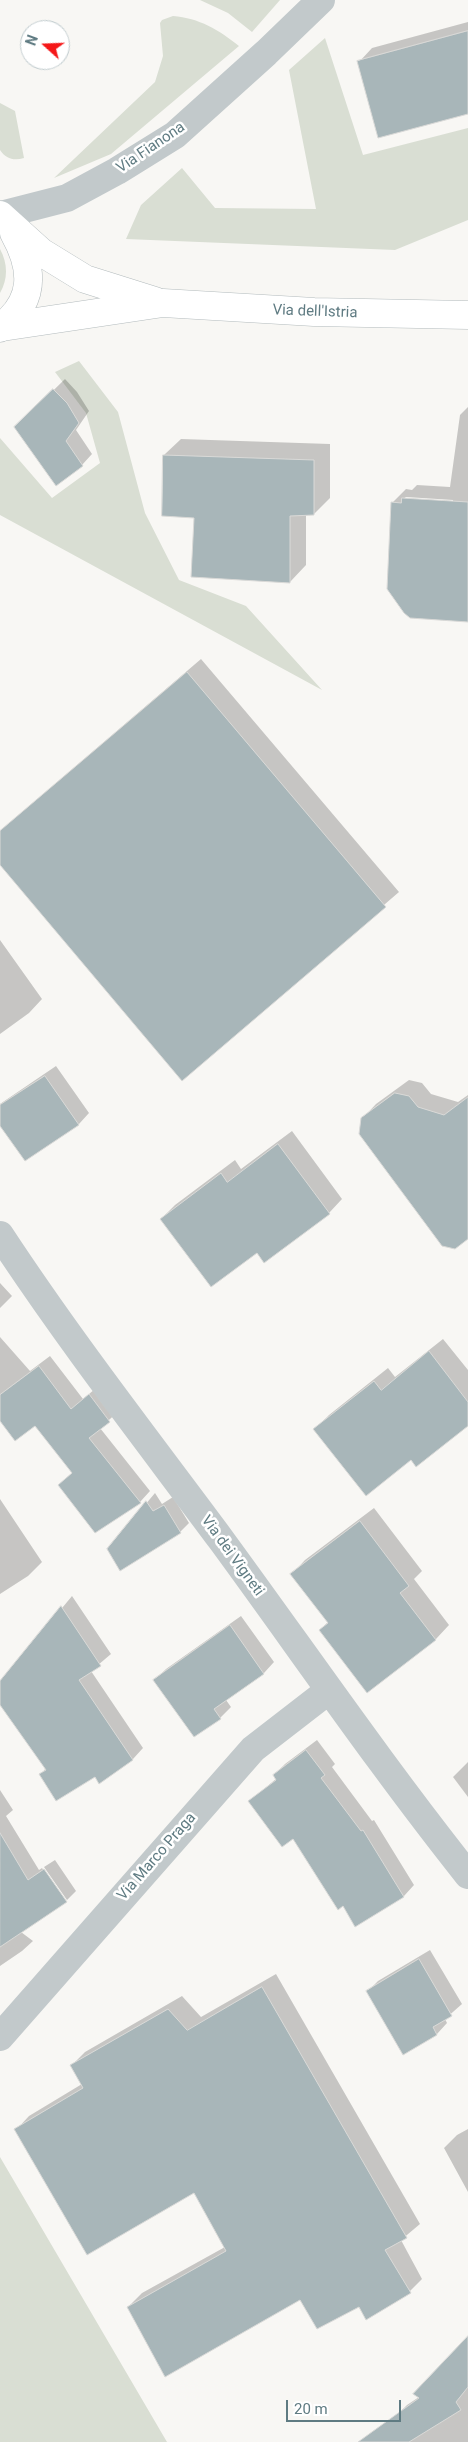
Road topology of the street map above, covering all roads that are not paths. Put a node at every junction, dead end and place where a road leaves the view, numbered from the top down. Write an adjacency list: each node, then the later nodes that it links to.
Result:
1 (321, 0): 2 (street, Via Fianona)
2 (0, 215): 3 (main road, Via dell'Istria); 5 (main road, Via dell'Istria)
3 (163, 303): 4 (main road, Via dell'Istria); 5 (main road, Via dell'Istria)
4 (468, 316)
5 (1, 328)
6 (0, 1234): 7 (street, Via dei Vigneti)
7 (328, 1691): 8 (street, Via dei Vigneti); 9 (street, Via Marco Praga)
8 (468, 1875)
9 (0, 2037)

